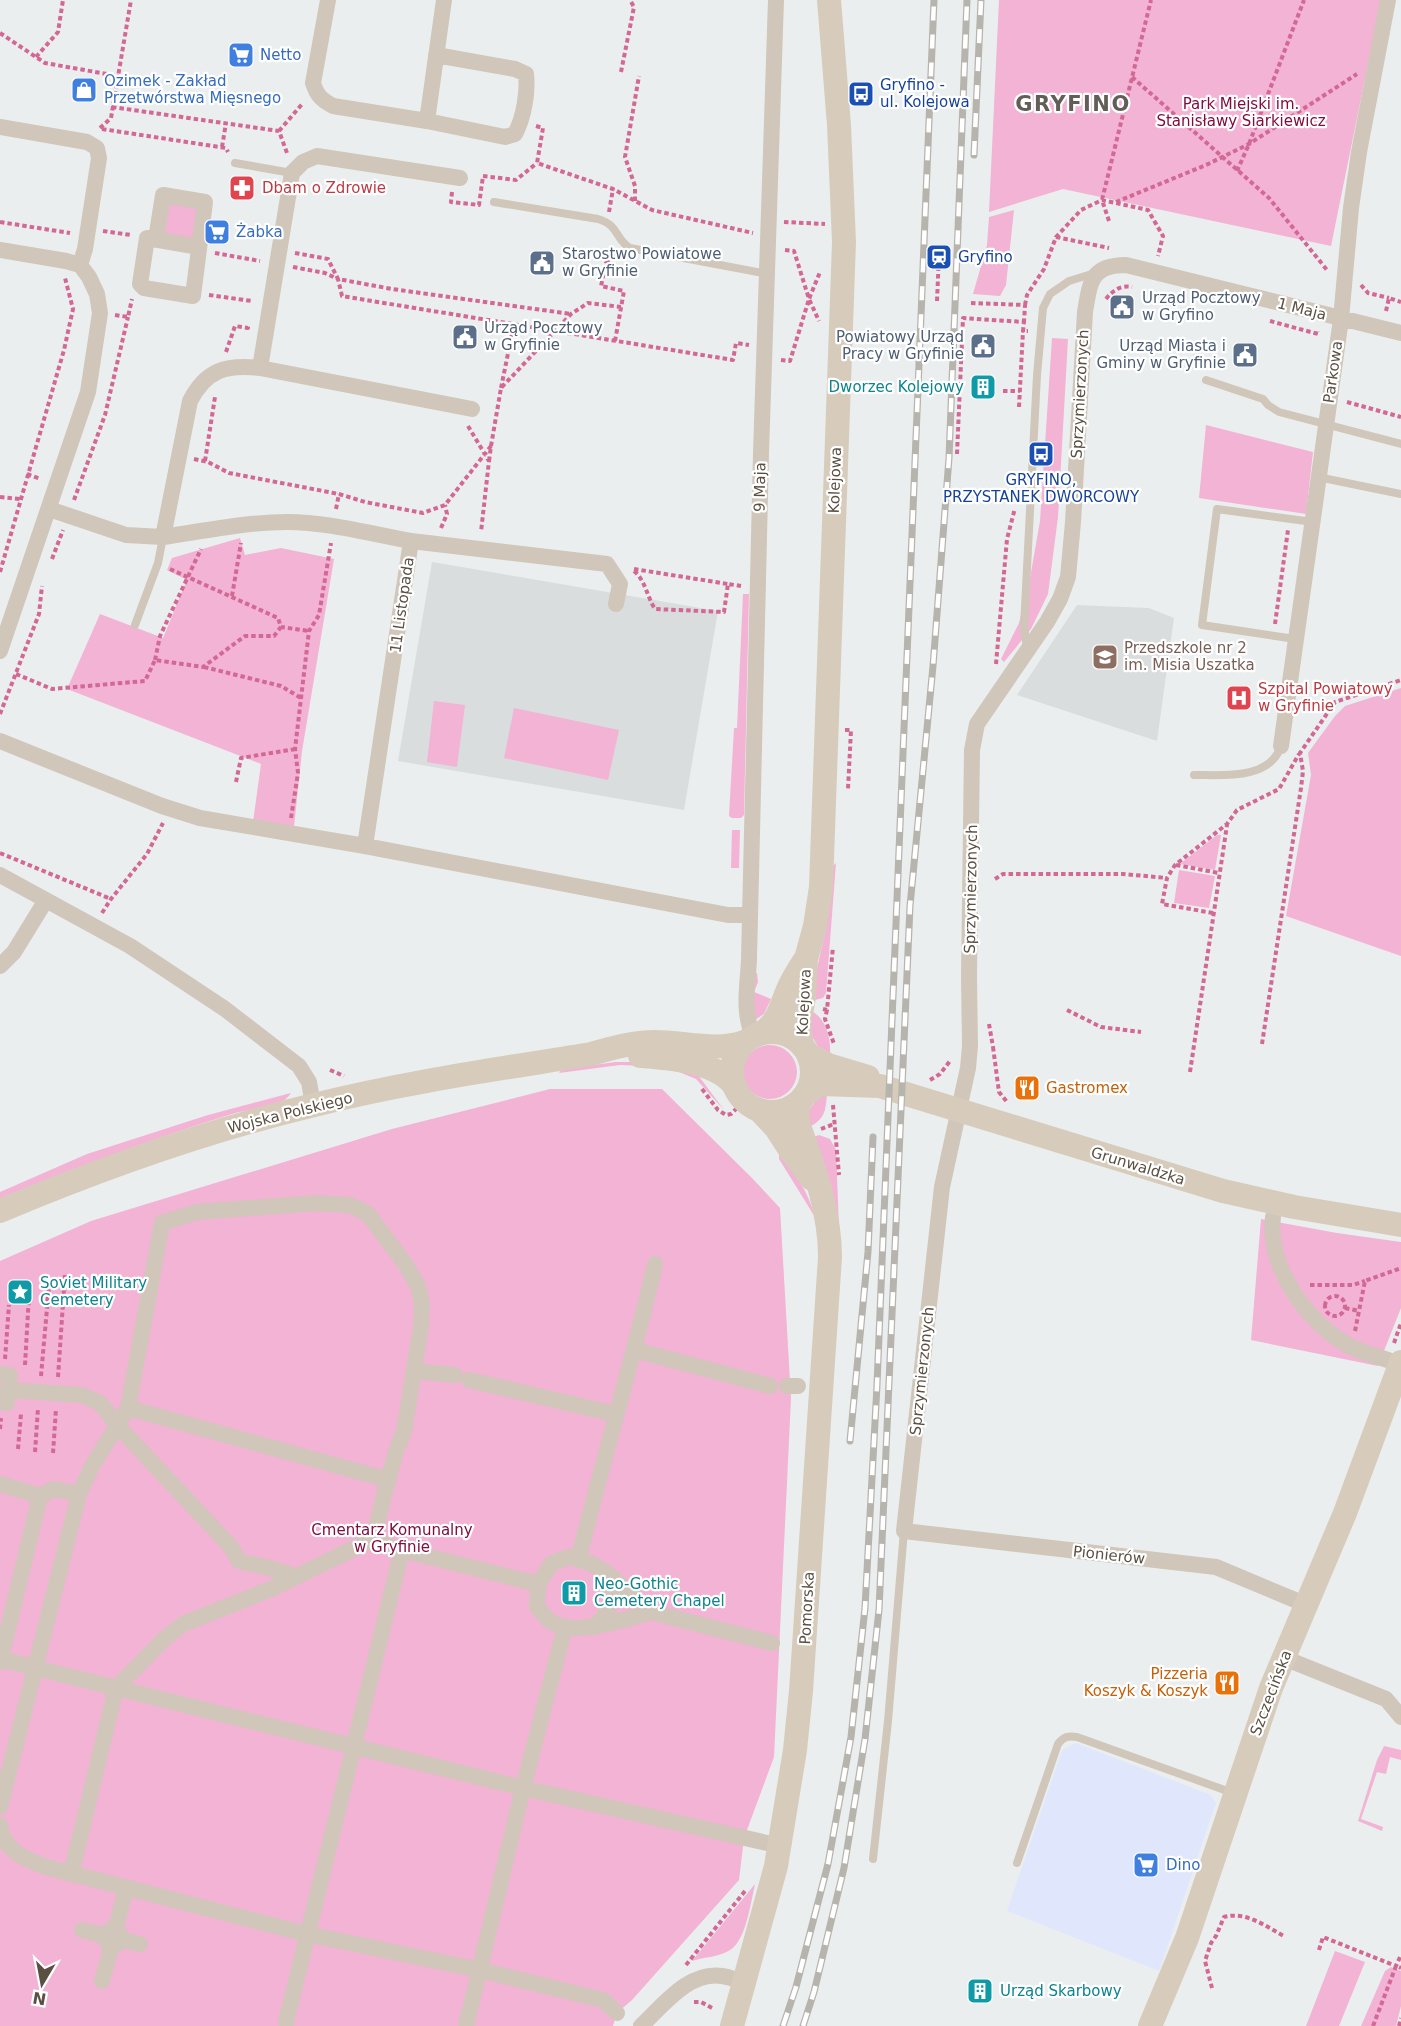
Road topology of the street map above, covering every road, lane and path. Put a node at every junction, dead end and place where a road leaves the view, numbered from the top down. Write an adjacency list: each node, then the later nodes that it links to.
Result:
1 (63, 0): 13 (path)
2 (131, 0): 16 (path)
3 (328, 0): 21 (street)
4 (444, 0): 12 (street)
5 (630, 0): 15 (path)
6 (776, 0): 59 (street, 9 Maja)
7 (829, 0): 160 (street, Kolejowa)
8 (1151, 0): 18 (path)
9 (1304, 0): 28 (path)
10 (1388, 0): 14 (street, Parkowa)
11 (0, 33): 13 (path)
12 (436, 55): 21 (street); 23 (street)
13 (36, 57): 16 (path)
14 (1375, 62): 28 (path); 74 (street, Parkowa)
15 (621, 72)
16 (118, 76): 20 (path)
17 (639, 76): 39 (path)
18 (1132, 77): 30 (path); 37 (path)
19 (301, 104): 26 (path)
20 (112, 107): 22 (path); 25 (path)
21 (427, 121): 23 (street)
22 (226, 123): 26 (path); 29 (path)
23 (520, 124): 32 (path)
24 (0, 127): 27 (street)
25 (100, 129): 27 (path); 27 (path); 29 (path)
26 (279, 131): 34 (path)
27 (88, 135): 55 (street)
28 (1249, 144): 30 (path); 33 (path)
29 (222, 147): 31 (path)
30 (1221, 157): 33 (path); 41 (path)
31 (235, 163): 34 (lane)
32 (537, 163): 36 (path); 40 (path)
33 (1237, 171): 56 (path)
34 (292, 173): 35 (street); 84 (street)
35 (460, 178)
36 (613, 189): 39 (path); 43 (path)
37 (1102, 200): 41 (path); 42 (path); 69 (path)
38 (494, 202): 43 (lane)
39 (635, 202): 46 (path)
40 (463, 203)
41 (1115, 203): 58 (path)
42 (1109, 221)
43 (607, 222): 48 (lane)
44 (779, 222): 45 (path)
45 (831, 224)
46 (758, 235)
47 (156, 239): 49 (street); 49 (street); 63 (street)
48 (625, 245): 59 (lane); 70 (path)
49 (200, 247): 63 (street)
50 (0, 250): 55 (street)
51 (785, 250): 64 (path)
52 (939, 255): 66 (path)
53 (234, 257): 54 (path)
54 (247, 259)
55 (80, 265): 108 (street)
56 (1327, 269)
57 (1098, 272): 58 (street, 1 Maja); 79 (lane); 130 (street, Sprzymierzonych)
58 (1154, 272): 67 (path); 74 (street, 1 Maja)
59 (768, 274): 158 (street, 9 Maja)
60 (66, 278): 106 (path)
61 (338, 279): 61 (path); 72 (path); 76 (path)
62 (814, 287): 64 (path)
63 (194, 292): 65 (path)
64 (809, 299): 71 (path); 83 (path)
65 (252, 301)
66 (937, 301)
67 (1103, 302)
68 (971, 303): 69 (path)
69 (1025, 305): 75 (path)
70 (621, 307): 72 (path); 81 (path)
71 (814, 311)
72 (571, 314): 77 (path)
73 (128, 317): 109 (path)
74 (1341, 319): 80 (street, 1 Maja); 95 (street, Parkowa)
75 (1024, 322): 78 (path); 99 (path)
76 (513, 324): 77 (path); 87 (path)
77 (555, 331): 81 (path); 87 (path)
78 (1023, 331): 79 (path); 85 (path)
79 (1041, 332): 130 (lane)
80 (1401, 333)
81 (615, 341): 82 (path)
82 (741, 344)
83 (779, 360)
84 (260, 368): 92 (street); 100 (street)
85 (1020, 372): 89 (path); 93 (path)
86 (1206, 380): 95 (lane)
87 (501, 388): 97 (path)
88 (1003, 391): 89 (path)
89 (1020, 391): 91 (path)
90 (1343, 400): 94 (path)
91 (1018, 406)
92 (469, 408): 98 (path)
93 (1024, 408)
94 (1401, 417)
95 (1325, 425): 96 (lane); 102 (street, Parkowa)
96 (1401, 444)
97 (491, 446): 98 (path); 101 (path)
98 (484, 453): 101 (path); 103 (path)
99 (957, 454)
100 (179, 457): 103 (path); 114 (street)
101 (489, 461): 116 (path)
102 (1318, 477): 104 (lane); 110 (street, Parkowa)
103 (339, 494): 112 (path)
104 (1401, 494)
105 (0, 497): 106 (path)
106 (20, 499): 119 (path)
107 (1017, 501): 134 (path)
108 (48, 509): 109 (street, 11 Listopada); 131 (street)
109 (69, 515): 114 (street, 11 Listopada); 118 (path)
110 (1312, 522): 129 (street, Parkowa); 129 (lane)
111 (244, 524): 112 (street, 11 Listopada); 113 (street, 11 Listopada); 124 (path)
112 (333, 527): 115 (street, 11 Listopada); 128 (path)
113 (211, 530): 114 (street, 11 Listopada); 121 (path)
114 (163, 537): 117 (lane)
115 (411, 541): 116 (street); 148 (street, 11 Listopada)
116 (481, 549): 125 (street)
117 (158, 563): 121 (path); 126 (lane)
118 (50, 566)
119 (0, 572)
120 (46, 576): 135 (path)
121 (187, 576): 124 (path); 132 (path)
122 (728, 584): 123 (path)
123 (727, 590)
124 (232, 596): 127 (path)
125 (616, 604)
126 (135, 625)
127 (281, 627): 128 (path); 133 (path)
128 (309, 631): 137 (path)
129 (1295, 639): 140 (street, Parkowa)
130 (1027, 649): 167 (street, Sprzymierzonych)
131 (0, 651)
132 (154, 660): 133 (path); 135 (path)
133 (203, 667): 137 (path)
134 (996, 667)
135 (16, 674): 138 (path)
136 (1401, 680): 142 (path)
137 (301, 698): 141 (path)
138 (0, 714)
139 (0, 741): 147 (street)
140 (1281, 746): 143 (lane)
141 (296, 749): 144 (path); 147 (path)
142 (1300, 753): 145 (path); 166 (path)
143 (1194, 775)
144 (236, 782)
145 (1227, 825): 150 (path); 151 (path)
146 (162, 826): 155 (path)
147 (288, 833): 148 (street)
148 (365, 846): 158 (street)
149 (0, 853): 155 (path)
150 (1175, 865): 151 (path); 153 (path)
151 (1219, 873): 157 (path)
152 (0, 875): 156 (street)
153 (1167, 878): 154 (path); 157 (path)
154 (995, 879)
155 (111, 899): 159 (path)
156 (46, 900): 161 (street); 177 (street)
157 (1213, 913): 171 (path)
158 (750, 915): 165 (street, 9 Maja)
159 (99, 918)
160 (806, 959): 165 (street, Kolejowa); 168 (street, Kolejowa)
161 (0, 966)
162 (827, 1010): 170 (path)
163 (1067, 1010): 164 (path)
164 (1141, 1032)
165 (753, 1037): 168 (street); 169 (street, Wojska Polskiego); 175 (street)
166 (1262, 1044)
167 (970, 1046): 176 (path); 178 (street, Sprzymierzonych)
168 (805, 1049): 173 (street, Grunwaldzka); 174 (street)
169 (591, 1054): 175 (street, Wojska Polskiego); 177 (street, Wojska Polskiego)
170 (836, 1054)
171 (1190, 1072)
172 (695, 1083): 175 (path)
173 (880, 1086): 174 (street, Grunwaldzka); 178 (street, Grunwaldzka)
174 (803, 1097): 175 (street); 179 (street, Pomorska)
175 (745, 1098): 179 (street, Pomorska)
176 (1010, 1104)
177 (313, 1105): 180 (street, Wojska Polskiego)
178 (959, 1109): 182 (street, Grunwaldzka); 211 (street, Sprzymierzonych)
179 (817, 1184): 250 (street, Pomorska)
180 (0, 1211)
181 (1273, 1217): 186 (street)
182 (1401, 1225)
183 (655, 1264): 195 (street)
184 (1401, 1268): 187 (path)
185 (65, 1274): 201 (path)
186 (1288, 1281): 189 (path); 194 (street)
187 (1365, 1281): 189 (path); 193 (path)
188 (49, 1286): 200 (path)
189 (1328, 1286): 190 (path)
190 (1330, 1297): 192 (path); 192 (path)
191 (9, 1305): 198 (path)
192 (1345, 1308): 193 (path)
193 (1359, 1311): 194 (path)
194 (1351, 1347): 196 (street)
195 (635, 1350): 199 (street); 203 (street)
196 (1394, 1361): 218 (street, Szczecińska)
197 (414, 1371): 202 (street); 203 (street); 207 (street)
198 (3, 1385): 200 (street)
199 (785, 1386)
200 (39, 1392): 201 (street); 205 (path)
201 (57, 1393): 204 (street); 206 (path)
202 (128, 1408): 204 (street); 207 (street)
203 (615, 1414): 214 (street)
204 (117, 1425): 209 (street); 216 (street)
205 (35, 1452)
206 (53, 1453)
207 (389, 1480): 212 (street)
208 (0, 1484): 210 (street)
209 (79, 1494): 210 (street); 225 (street)
210 (40, 1496): 224 (street)
211 (904, 1531): 218 (street, Pionierów); 234 (lane)
212 (375, 1541): 213 (street); 216 (street)
213 (402, 1550): 217 (street); 228 (street)
214 (578, 1560): 215 (street); 217 (street)
215 (606, 1572): 219 (street); 221 (street)
216 (295, 1576): 226 (street)
217 (538, 1584): 220 (street)
218 (1307, 1605): 223 (street, Szczecińska)
219 (651, 1612): 221 (street); 222 (street)
220 (565, 1627): 221 (street); 229 (street)
221 (594, 1627)
222 (772, 1643)
223 (1284, 1658): 227 (street); 230 (street, Szczecińska)
224 (0, 1660): 225 (street)
225 (36, 1668): 226 (street); 231 (street)
226 (116, 1688): 228 (street); 236 (street)
227 (1401, 1717)
228 (354, 1747): 229 (street); 240 (street)
229 (523, 1788): 233 (street); 248 (street)
230 (1235, 1794): 235 (lane); 259 (street, Szczecińska)
231 (0, 1807)
232 (0, 1825): 236 (street)
233 (767, 1843)
234 (873, 1859)
235 (1017, 1863)
236 (71, 1874): 238 (street)
237 (749, 1887): 246 (path)
238 (126, 1888): 240 (street); 242 (street)
239 (82, 1930): 242 (street)
240 (307, 1934): 248 (street); 256 (street)
241 (1284, 1936): 251 (path)
242 (113, 1938): 243 (street); 249 (street)
243 (140, 1944)
244 (1319, 1950): 247 (path)
245 (1401, 1955): 247 (path)
246 (693, 1963)
247 (1399, 1967): 260 (path)
248 (480, 1970): 253 (street); 257 (street)
249 (102, 1981)
250 (745, 1982): 255 (street, Pomorska); 258 (street)
251 (1212, 1988)
252 (688, 2003): 255 (path)
253 (617, 2013)
254 (1401, 2018): 261 (path)
255 (725, 2020)
256 (286, 2022)
257 (466, 2026)
258 (640, 2026)
259 (1150, 2026)
260 (1373, 2026)
261 (1399, 2026)

